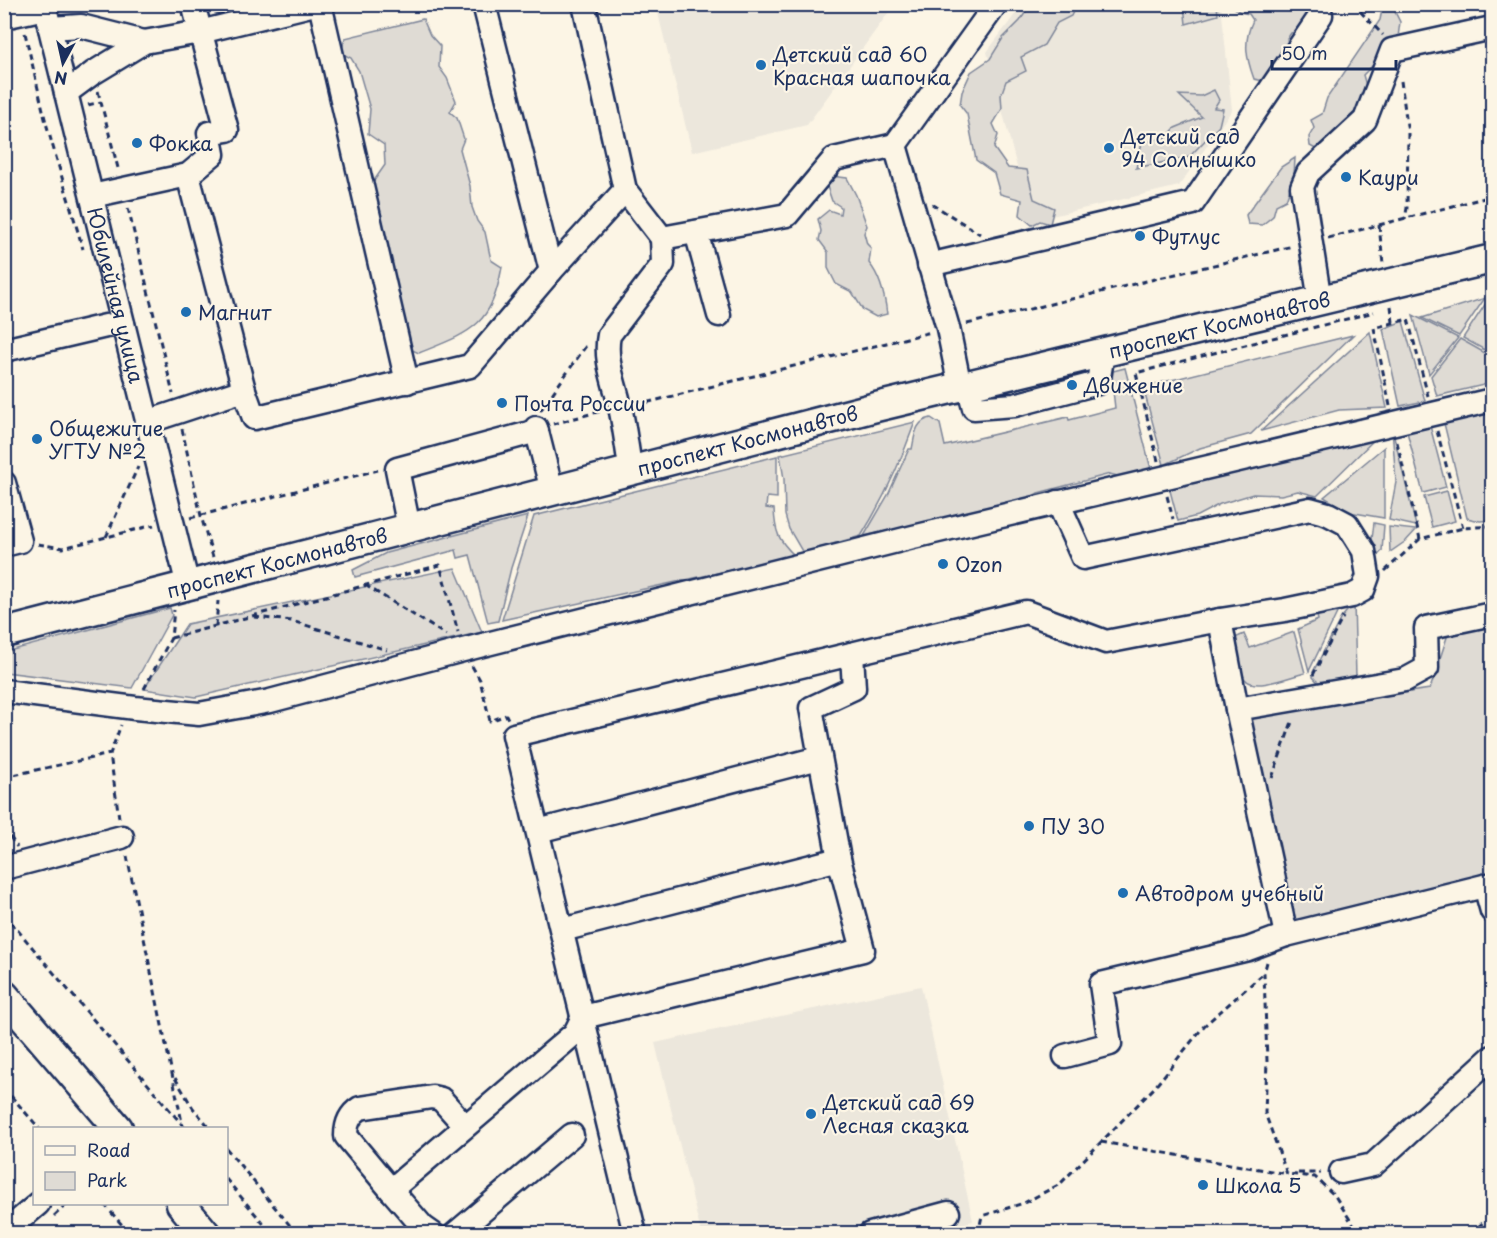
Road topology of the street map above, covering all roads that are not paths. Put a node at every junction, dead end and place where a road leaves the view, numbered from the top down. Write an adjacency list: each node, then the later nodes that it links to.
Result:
1 (193, 4): 11 (street)
2 (315, 4): 11 (street)
3 (320, 4): 27 (street)
4 (484, 4): 22 (street)
5 (584, 4): 16 (street)
6 (996, 4): 14 (street)
7 (1318, 4): 21 (street)
8 (47, 14): 9 (street); 12 (street); 13 (street, Юбилейная улица)
9 (13, 15)
10 (1492, 28): 23 (street)
11 (200, 32): 12 (street); 15 (street)
12 (144, 42): 13 (street)
13 (66, 93): 17 (street, Юбилейная улица)
14 (895, 145): 18 (street); 21 (street)
15 (188, 175): 17 (street); 29 (street)
16 (625, 190): 19 (street); 22 (street)
17 (92, 196): 25 (street, Юбилейная улица)
18 (696, 232): 19 (street); 24 (street)
19 (662, 238): 32 (street)
20 (1492, 259): 23 (main road, проспект Космонавтов)
21 (929, 265): 28 (street)
22 (551, 271): 27 (street)
23 (1320, 301): 28 (main road, проспект Космонавтов)
24 (719, 315)
25 (123, 324): 26 (street); 31 (street, Юбилейная улица)
26 (4, 351)
27 (407, 382): 29 (street)
28 (964, 386): 32 (main road, проспект Космонавтов)
29 (244, 390): 31 (street)
30 (1492, 400): 35 (street)
31 (147, 422): 38 (street, Юбилейная улица)
32 (631, 472): 34 (main road, проспект Космонавтов)
33 (4, 483): 37 (street)
34 (552, 491): 36 (main road, проспект Космонавтов); 36 (street)
35 (1058, 502): 40 (street); 43 (street)
36 (409, 528): 38 (main road, проспект Космонавтов)
37 (12, 543)
38 (180, 588): 41 (main road, проспект Космонавтов)
39 (1492, 614): 44 (street)
40 (1220, 620): 42 (street); 44 (street)
41 (4, 633)
42 (852, 654): 45 (street); 46 (street)
43 (4, 691)
44 (1237, 709): 53 (street)
45 (819, 758): 46 (street); 48 (street)
46 (537, 831): 52 (street)
47 (122, 837): 49 (street)
48 (839, 859): 52 (street); 55 (street)
49 (13, 862)
50 (1489, 885): 51 (street); 53 (street)
51 (1492, 911)
52 (562, 930): 55 (street)
53 (1280, 938): 56 (street)
54 (4, 994): 59 (main road)
55 (583, 1017): 58 (street); 70 (street)
56 (1065, 1056)
57 (1492, 1057): 61 (street)
58 (465, 1126): 62 (street); 62 (street)
59 (117, 1127)
60 (573, 1135): 69 (street)
61 (1341, 1172)
62 (391, 1190): 66 (street)
63 (36, 1205): 67 (street)
64 (183, 1205): 68 (main road)
65 (948, 1214): 71 (street)
66 (424, 1231)
67 (5, 1233)
68 (206, 1233)
69 (455, 1233)
70 (635, 1233)
71 (870, 1233)

